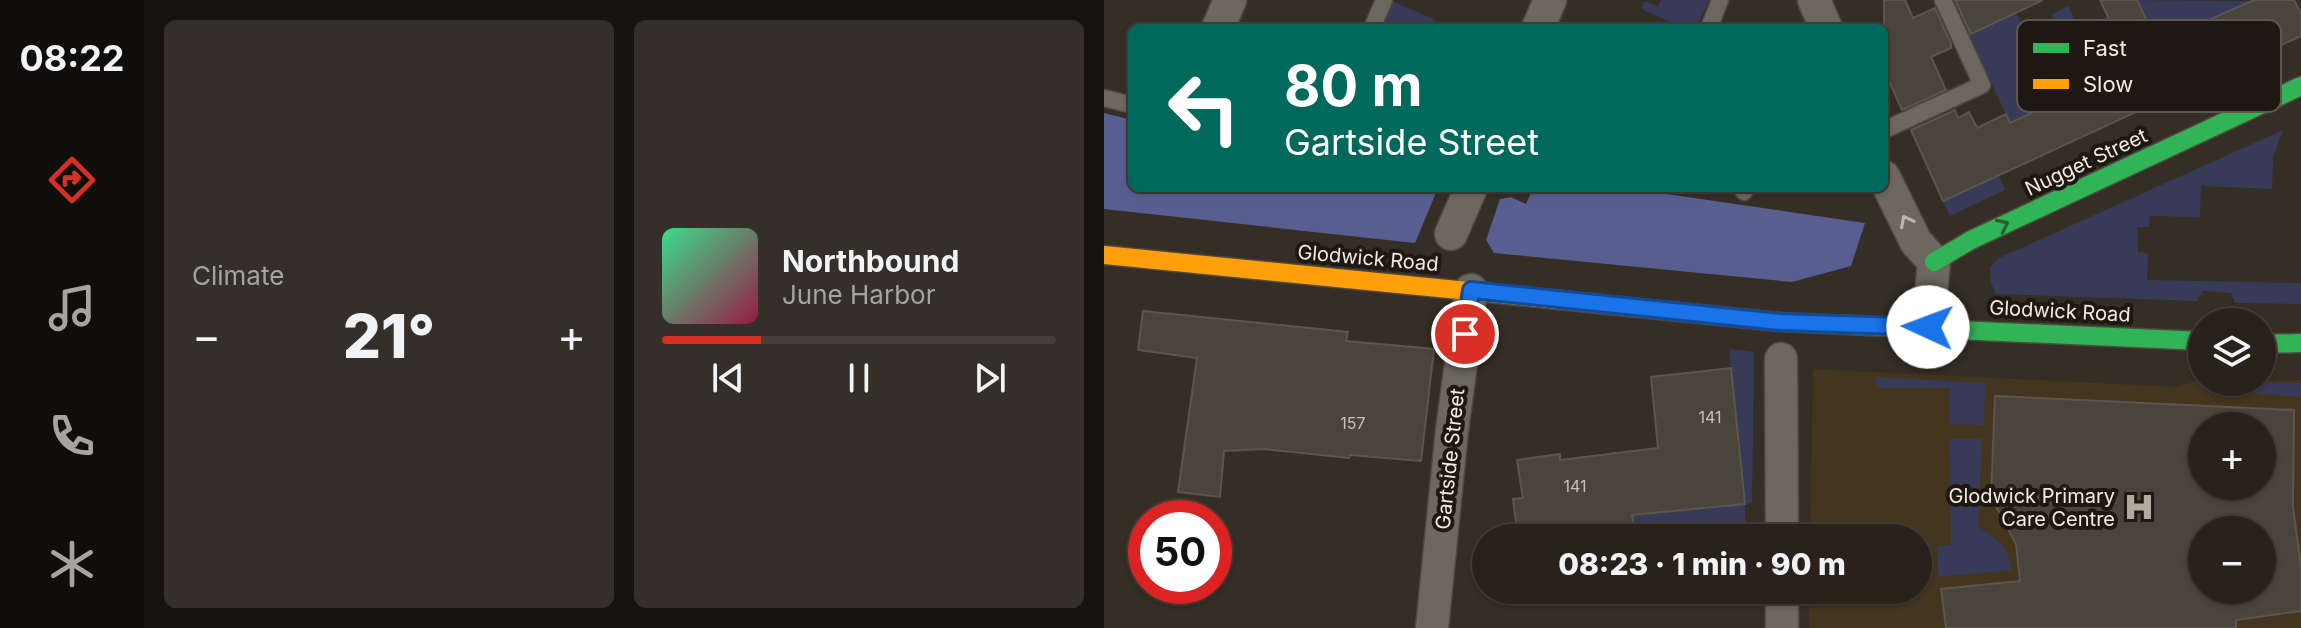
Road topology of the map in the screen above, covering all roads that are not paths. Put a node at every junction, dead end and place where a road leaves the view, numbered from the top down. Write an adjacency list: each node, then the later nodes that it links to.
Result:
1 (1230, 0): 6 (street)
2 (1384, 0): 7 (lane)
3 (1550, 0): 8 (street)
4 (1720, 0): 9 (lane)
5 (1943, 0): 15 (lane)
6 (1220, 24)
7 (1374, 24)
8 (1540, 24)
9 (1711, 24)
10 (2301, 86): 11 (main road, Nugget Street, one-way to 10)
11 (2281, 95)
12 (1104, 98): 13 (lane)
13 (1128, 104)
14 (2245, 112): 20 (main road, Nugget Street, one-way to 14)
15 (1888, 128)
16 (1888, 185): 20 (street, one-way to 16)
17 (1469, 192): 18 (street)
18 (1451, 234)
19 (1104, 255): 21 (main road, Glodwick Road)
20 (1934, 262): 22 (street)
21 (1471, 290): 22 (main road, Glodwick Road); 29 (street, Gartside Street)
22 (1928, 327): 23 (main road, Glodwick Road)
23 (2188, 340)
24 (2301, 343): 25 (main road)
25 (2276, 344)
26 (1781, 359): 27 (street)
27 (1782, 524)
28 (1782, 604): 30 (street)
29 (1432, 628)
30 (1782, 628)

